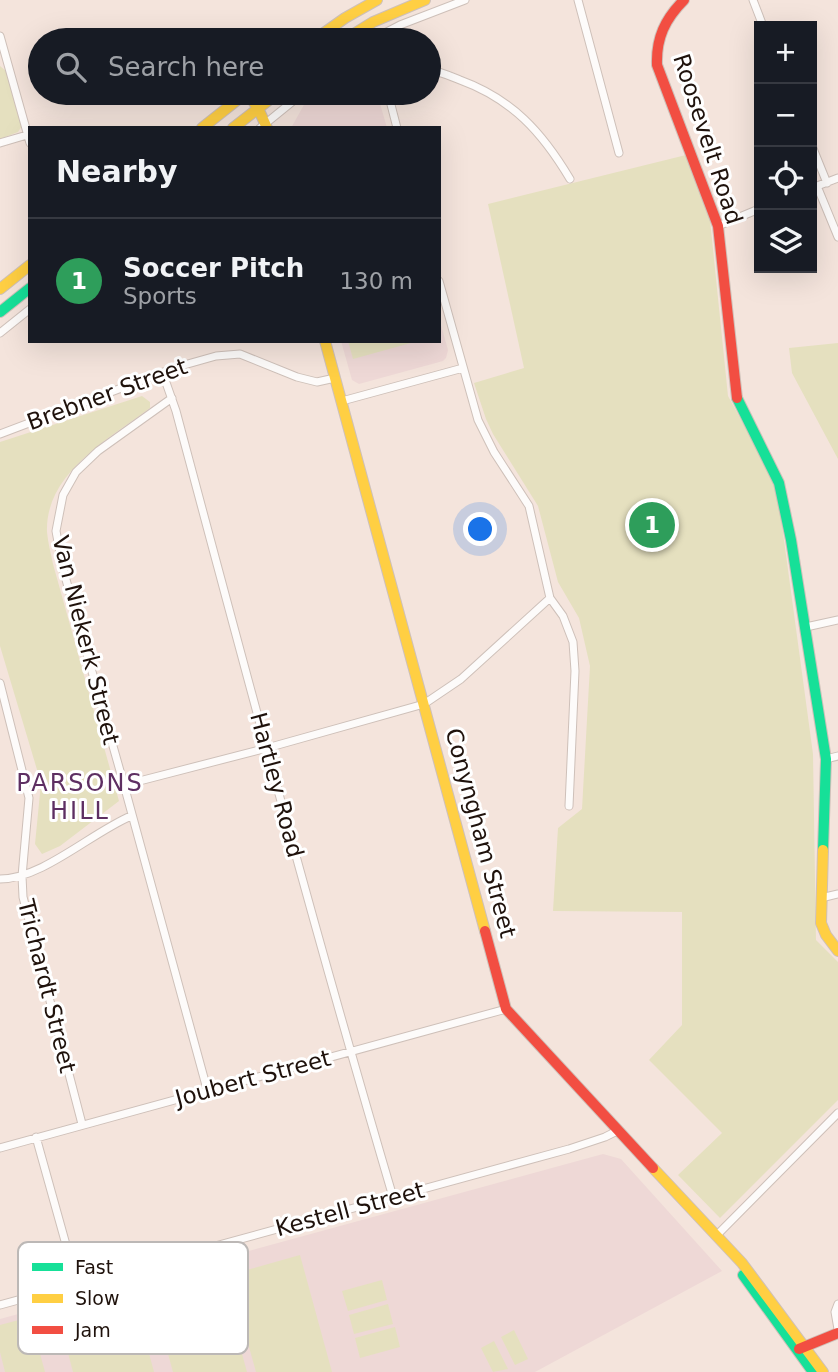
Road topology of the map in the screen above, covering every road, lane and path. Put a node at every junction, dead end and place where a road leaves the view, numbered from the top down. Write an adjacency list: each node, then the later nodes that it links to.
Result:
1 (377, 0): 8 (street)
2 (425, 0): 9 (street)
3 (465, 0): 10 (street)
4 (578, 0): 28 (street)
5 (684, 0): 35 (street, Roosevelt Road)
6 (753, 0): 7 (street)
7 (761, 21)
8 (331, 28)
9 (363, 28)
10 (394, 28)
11 (0, 36): 12 (street)
12 (4, 61): 24 (street)
13 (441, 74): 30 (street)
14 (231, 105): 20 (street)
15 (256, 105): 19 (street)
16 (262, 105): 19 (street)
17 (289, 105): 22 (street)
18 (390, 105): 23 (street)
19 (258, 108): 21 (street); 22 (street)
20 (205, 126)
21 (236, 126)
22 (264, 126)
23 (396, 126)
24 (28, 136)
25 (28, 139): 26 (street)
26 (0, 143)
27 (812, 147): 31 (street)
28 (619, 153)
29 (838, 178): 31 (street)
30 (570, 179)
31 (827, 183): 32 (street)
32 (817, 186)
33 (817, 191): 36 (street)
34 (757, 210): 35 (street)
35 (718, 226): 53 (street, Roosevelt Road)
36 (838, 237)
37 (28, 267): 39 (street)
38 (441, 288): 45 (street)
39 (0, 289)
40 (28, 290): 42 (street)
41 (28, 311): 43 (street)
42 (0, 312)
43 (0, 333)
44 (326, 343): 47 (street, Conyngham Street)
45 (463, 368): 49 (street); 51 (street)
46 (163, 374): 47 (street, Brebner Street); 48 (street, Hartley Road); 50 (street, Brebner Street)
47 (335, 378): 49 (street, Conyngham Street)
48 (172, 398): 56 (street, Hartley Road); 58 (street, Van Niekerk Street)
49 (342, 401): 55 (street, Conyngham Street)
50 (0, 434)
51 (550, 598): 55 (street); 59 (street)
52 (838, 620): 53 (street)
53 (806, 627): 57 (street, Roosevelt Road)
54 (0, 683): 61 (street, Trichardt Street)
55 (424, 704): 56 (street); 66 (street, Conyngham Street)
56 (267, 748): 58 (street); 67 (street, Hartley Road)
57 (832, 757): 64 (street, Roosevelt Road)
58 (124, 785): 60 (street, Van Niekerk Street)
59 (569, 806)
60 (131, 816): 61 (street); 68 (street, Van Niekerk Street)
61 (22, 876): 62 (street); 70 (street, Trichardt Street)
62 (0, 879)
63 (838, 894): 64 (street)
64 (821, 898): 65 (street, Roosevelt Road)
65 (838, 951)
66 (506, 1009): 67 (street, Joubert Street); 71 (street, Conyngham Street)
67 (350, 1052): 68 (street, Joubert Street); 74 (street, Hartley Road)
68 (207, 1089): 70 (street, Joubert Street)
69 (838, 1113): 75 (street)
70 (82, 1124): 72 (street, Joubert Street)
71 (617, 1131): 74 (street, Kestell Street); 75 (street, Conyngham Street)
72 (36, 1137): 73 (street, Joubert Street); 76 (street)
73 (0, 1148)
74 (393, 1196): 77 (street, Kestell Street)
75 (716, 1236): 82 (street, Conyngham Street)
76 (65, 1242)
77 (228, 1242)
78 (18, 1300): 80 (street, Kestell Street)
79 (838, 1304): 81 (street)
80 (0, 1305)
81 (838, 1331): 82 (street)
82 (806, 1351): 83 (street, Conyngham Street); 84 (street, Conyngham Street)
83 (813, 1372)
84 (823, 1372)

